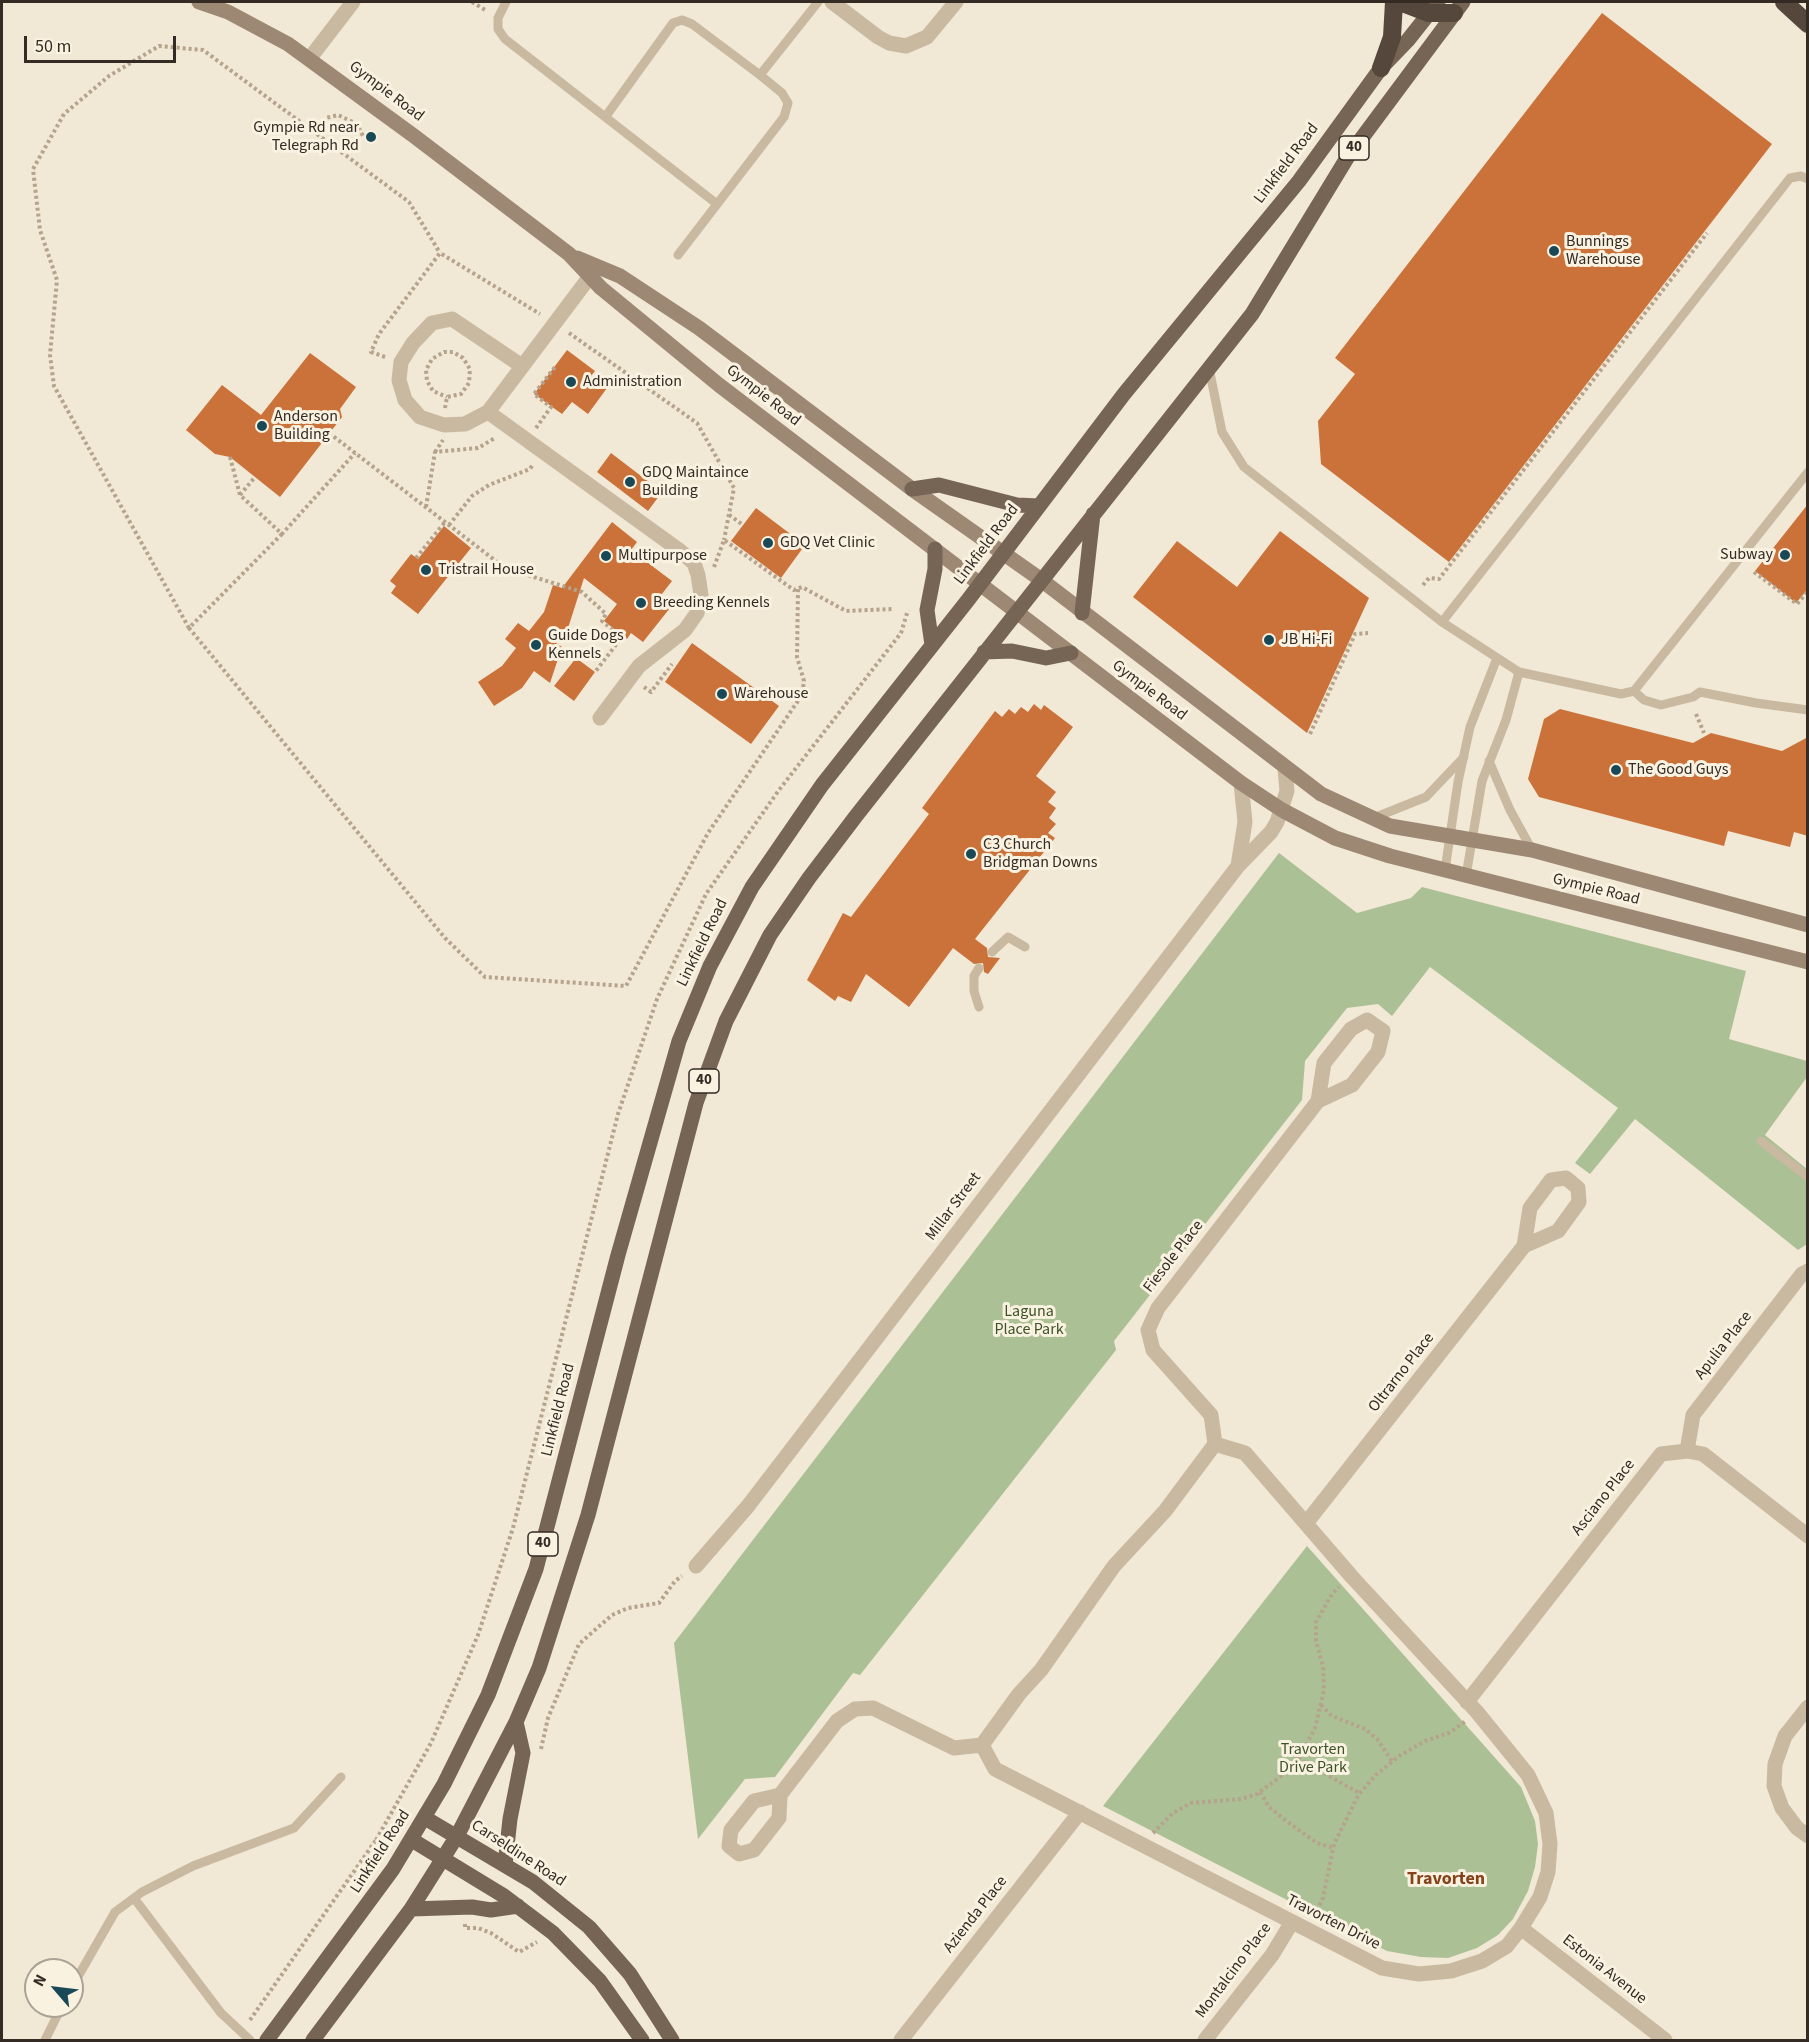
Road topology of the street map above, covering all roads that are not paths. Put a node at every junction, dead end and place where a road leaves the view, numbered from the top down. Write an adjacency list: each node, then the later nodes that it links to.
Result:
1 (199, 2): 13 (main road, Gympie Road)
2 (353, 2): 13 (street)
3 (506, 2): 16 (lane)
4 (818, 2): 15 (lane)
5 (832, 2): 6 (street)
6 (956, 2)
7 (1394, 2): 14 (highway)
8 (1400, 2): 11 (highway)
9 (1784, 2): 12 (highway)
10 (1458, 7): 11 (highway); 23 (main road, 40)
11 (1433, 8): 14 (main road, Linkfield Road / 40)
12 (1808, 24)
13 (310, 58): 19 (main road, Gympie Road)
14 (1381, 68): 27 (main road, Linkfield Road / 40)
15 (760, 75): 16 (lane); 18 (lane)
16 (606, 116): 18 (lane)
17 (1808, 179): 35 (lane)
18 (717, 204): 20 (lane)
19 (569, 254): 21 (main road, Gympie Road); 26 (main road, Gympie Road)
20 (678, 255)
21 (591, 275): 22 (street); 29 (main road, Gympie Road)
22 (522, 366): 24 (street); 24 (street)
23 (1209, 368): 28 (main road, 40); 35 (lane)
24 (488, 412): 43 (street)
25 (1808, 472): 41 (lane)
26 (912, 489): 27 (main road); 30 (main road, Gympie Road)
27 (1039, 506): 30 (main road, Linkfield Road / 40)
28 (1094, 513): 31 (main road, 40); 34 (main road)
29 (934, 549): 32 (main road, Gympie Road); 36 (main road)
30 (1003, 554): 31 (main road, Gympie Road); 32 (main road, Linkfield Road / 40)
31 (1040, 579): 33 (main road, 40); 34 (main road, Gympie Road)
32 (981, 583): 33 (main road, Gympie Road); 36 (main road, Linkfield Road / 40)
33 (1017, 611): 37 (main road, 40); 38 (main road, Gympie Road)
34 (1082, 613): 46 (main road, Gympie Road)
35 (1442, 622): 39 (lane)
36 (932, 645): 79 (main road, Linkfield Road / 40)
37 (984, 652): 38 (main road); 74 (main road, 40)
38 (1071, 653): 47 (main road, Gympie Road)
39 (1497, 658): 40 (lane); 44 (lane)
40 (1520, 672): 41 (lane); 45 (lane)
41 (1634, 691): 42 (lane)
42 (1808, 710)
43 (600, 718)
44 (1464, 757): 49 (lane); 50 (lane)
45 (1489, 761): 51 (lane); 52 (lane)
46 (1285, 769): 48 (street, Millar Street); 49 (main road, Gympie Road)
47 (1241, 783): 48 (main road, Gympie Road); 53 (street, Millar Street)
48 (1282, 810): 53 (street, Millar Street); 54 (main road, Gympie Road)
49 (1371, 819): 50 (main road, Gympie Road)
50 (1450, 838): 51 (main road, Gympie Road); 54 (lane)
51 (1472, 841): 52 (main road, Gympie Road); 55 (lane)
52 (1532, 850): 56 (main road, Gympie Road)
53 (1238, 867): 71 (street, Millar Street)
54 (1445, 870): 55 (main road, Gympie Road)
55 (1466, 876): 59 (main road, Gympie Road)
56 (1808, 926)
57 (1025, 947): 58 (lane)
58 (992, 952)
59 (1808, 962)
60 (979, 968): 61 (lane)
61 (979, 1007)
62 (1318, 1101): 62 (street, Fiesole Place); 67 (street, Fiesole Place)
63 (1761, 1140): 64 (lane)
64 (1808, 1177)
65 (1524, 1246): 65 (street, Oltrarno Place); 69 (street, Oltrarno Place)
66 (1808, 1271): 68 (street, Apulia Place)
67 (1215, 1444): 69 (street, Travorten Drive); 75 (street)
68 (1687, 1451): 70 (street); 72 (street, Asciano Place)
69 (1307, 1522): 72 (street, Travorten Drive)
70 (1808, 1536)
71 (696, 1566)
72 (1472, 1707): 89 (street, Travorten Drive)
73 (1808, 1707): 81 (street)
74 (516, 1722): 80 (main road, 40); 84 (main road)
75 (982, 1745): 77 (street); 78 (street, Travorten Drive)
76 (342, 1777): 85 (lane)
77 (780, 1795)
78 (1080, 1812): 88 (street, Travorten Drive); 98 (street, Azienda Place)
79 (425, 1818): 80 (main road, Carseldine Road); 82 (main road, Linkfield Road / 40)
80 (457, 1836): 83 (main road, 40); 84 (main road, Carseldine Road)
81 (1808, 1836)
82 (412, 1840): 83 (main road); 94 (main road, Linkfield Road)
83 (443, 1859): 86 (main road); 87 (main road)
84 (505, 1865): 97 (main road, Carseldine Road)
85 (134, 1898): 90 (lane); 93 (lane)
86 (518, 1906): 87 (main road); 96 (main road)
87 (411, 1909): 95 (main road)
88 (1292, 1922): 89 (street, Travorten Drive); 99 (street, Montalcino Place)
89 (1521, 1928): 100 (street, Estonia Avenue)
90 (84, 1966)
91 (56, 2018): 92 (lane)
92 (45, 2040)
93 (250, 2040)
94 (267, 2040)
95 (313, 2040)
96 (642, 2040)
97 (672, 2040)
98 (901, 2040)
99 (1205, 2040)
100 (1665, 2040)

